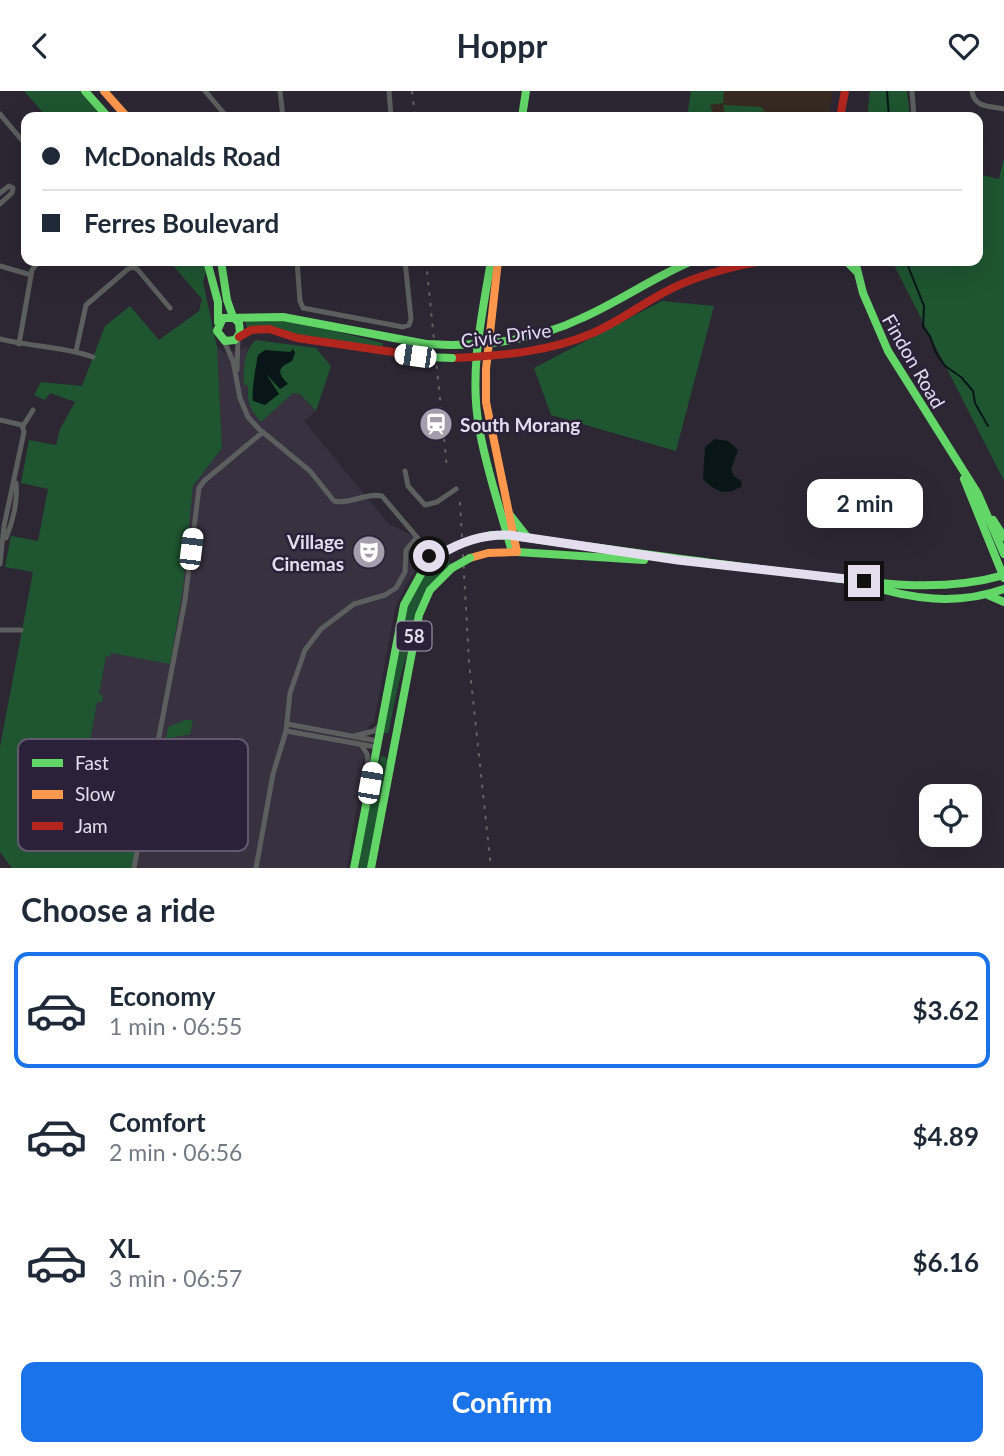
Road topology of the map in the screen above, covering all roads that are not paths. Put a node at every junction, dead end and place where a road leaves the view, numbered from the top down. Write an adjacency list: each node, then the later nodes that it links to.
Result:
1 (85, 91): 11 (main road)
2 (104, 91): 12 (main road)
3 (205, 91): 13 (street)
4 (280, 91): 14 (street)
5 (389, 91): 15 (street)
6 (845, 91): 17 (main road)
7 (912, 91): 18 (street)
8 (972, 91): 10 (street)
9 (527, 93): 16 (main road)
10 (1004, 109)
11 (104, 112)
12 (123, 112)
13 (223, 112)
14 (282, 112)
15 (391, 112)
16 (523, 112)
17 (841, 112)
18 (914, 112)
19 (0, 114): 20 (street)
20 (21, 139)
21 (0, 193): 22 (street)
22 (0, 204)
23 (0, 266): 36 (street)
24 (34, 266): 36 (street)
25 (208, 266): 39 (main road)
26 (221, 266): 38 (main road)
27 (297, 266): 28 (street)
28 (406, 266)
29 (490, 266): 44 (main road)
30 (497, 266): 44 (main road)
31 (680, 266): 44 (main road, Civic Drive)
32 (740, 266): 46 (main road, Civic Drive)
33 (851, 266): 35 (main road, Findon Road)
34 (856, 266): 35 (main road, Findon Road)
35 (857, 272): 53 (main road, Findon Road)
36 (31, 275): 43 (street)
37 (170, 308): 45 (street)
38 (233, 318): 39 (main road); 40 (main road); 44 (main road, Civic Drive, bridge)
39 (218, 322): 42 (main road)
40 (238, 337): 42 (main road); 46 (main road, Civic Drive, bridge); 48 (street)
41 (2, 339): 43 (street)
42 (224, 341): 48 (street)
43 (19, 344): 45 (street)
44 (484, 344): 46 (main road)
45 (76, 351): 47 (street)
46 (482, 356): 57 (main road)
47 (93, 357)
48 (236, 378): 52 (street)
49 (33, 409): 51 (street)
50 (0, 420): 51 (street)
51 (23, 426): 68 (street)
52 (263, 432): 59 (street); 81 (street)
53 (956, 461): 56 (main road, Findon Road); 70 (main road, Findon Road)
54 (405, 471): 55 (street)
55 (456, 489)
56 (985, 510): 61 (main road); 66 (main road, Findon Road)
57 (506, 516): 58 (main road); 60 (main road, 58); 62 (main road)
58 (510, 535): 60 (main road, 58); 62 (main road); 65 (main road)
59 (417, 537): 63 (street); 77 (street)
60 (482, 537): 64 (main road, 58, bridge)
61 (1004, 537)
62 (528, 538): 67 (main road)
63 (427, 549): 64 (street); 69 (street)
64 (445, 552): 69 (main road, 58)
65 (514, 552): 67 (main road); 82 (main road, 58, bridge)
66 (1004, 554)
67 (678, 560): 71 (main road)
68 (0, 564)
69 (428, 566): 78 (main road, 58)
70 (1004, 576): 71 (main road)
71 (843, 579): 73 (main road)
72 (1004, 589): 73 (main road)
73 (988, 595): 74 (main road)
74 (1004, 602)
75 (0, 630): 76 (street)
76 (21, 630)
77 (287, 724): 79 (street); 80 (street)
78 (381, 725): 80 (street); 83 (main road, 58)
79 (286, 731): 84 (street); 86 (street)
80 (351, 736): 83 (street)
81 (159, 739)
82 (394, 742): 83 (main road); 88 (main road, 58)
83 (377, 744): 84 (street); 85 (main road, 58)
84 (361, 745): 85 (street)
85 (370, 783): 87 (main road, 58)
86 (256, 868)
87 (354, 868)
88 (371, 868)

